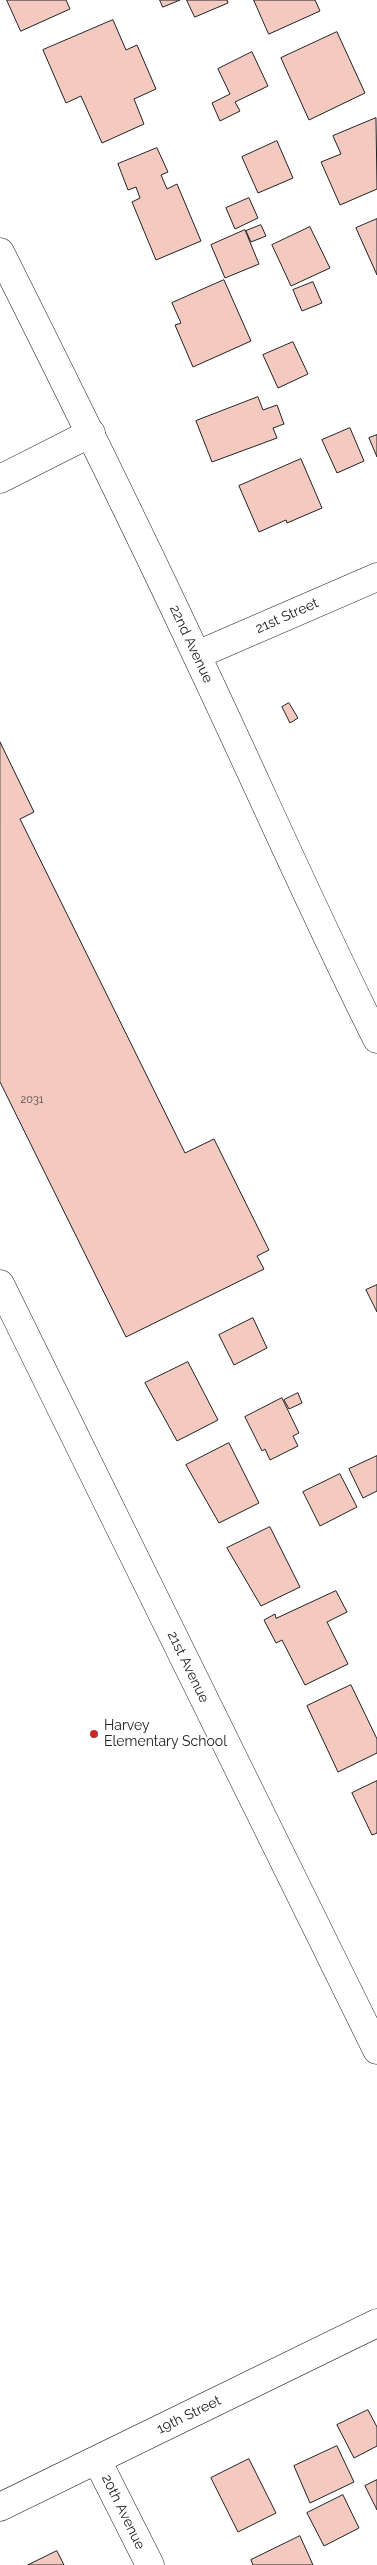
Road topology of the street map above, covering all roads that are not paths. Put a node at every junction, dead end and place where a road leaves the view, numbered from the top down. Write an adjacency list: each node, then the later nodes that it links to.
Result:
1 (0, 252): 2 (street, 22nd Avenue)
2 (91, 433): 3 (street); 5 (street, 22nd Avenue)
3 (0, 479)
4 (377, 577): 5 (street, 21st Street)
5 (197, 655): 6 (street, 22nd Avenue)
6 (377, 1039)
7 (0, 1284): 8 (street, 21st Avenue)
8 (377, 2050)
9 (377, 2323): 10 (street, 19th Street)
10 (97, 2460): 11 (street, 19th Street); 12 (street, 20th Avenue)
11 (0, 2507)
12 (150, 2565)

